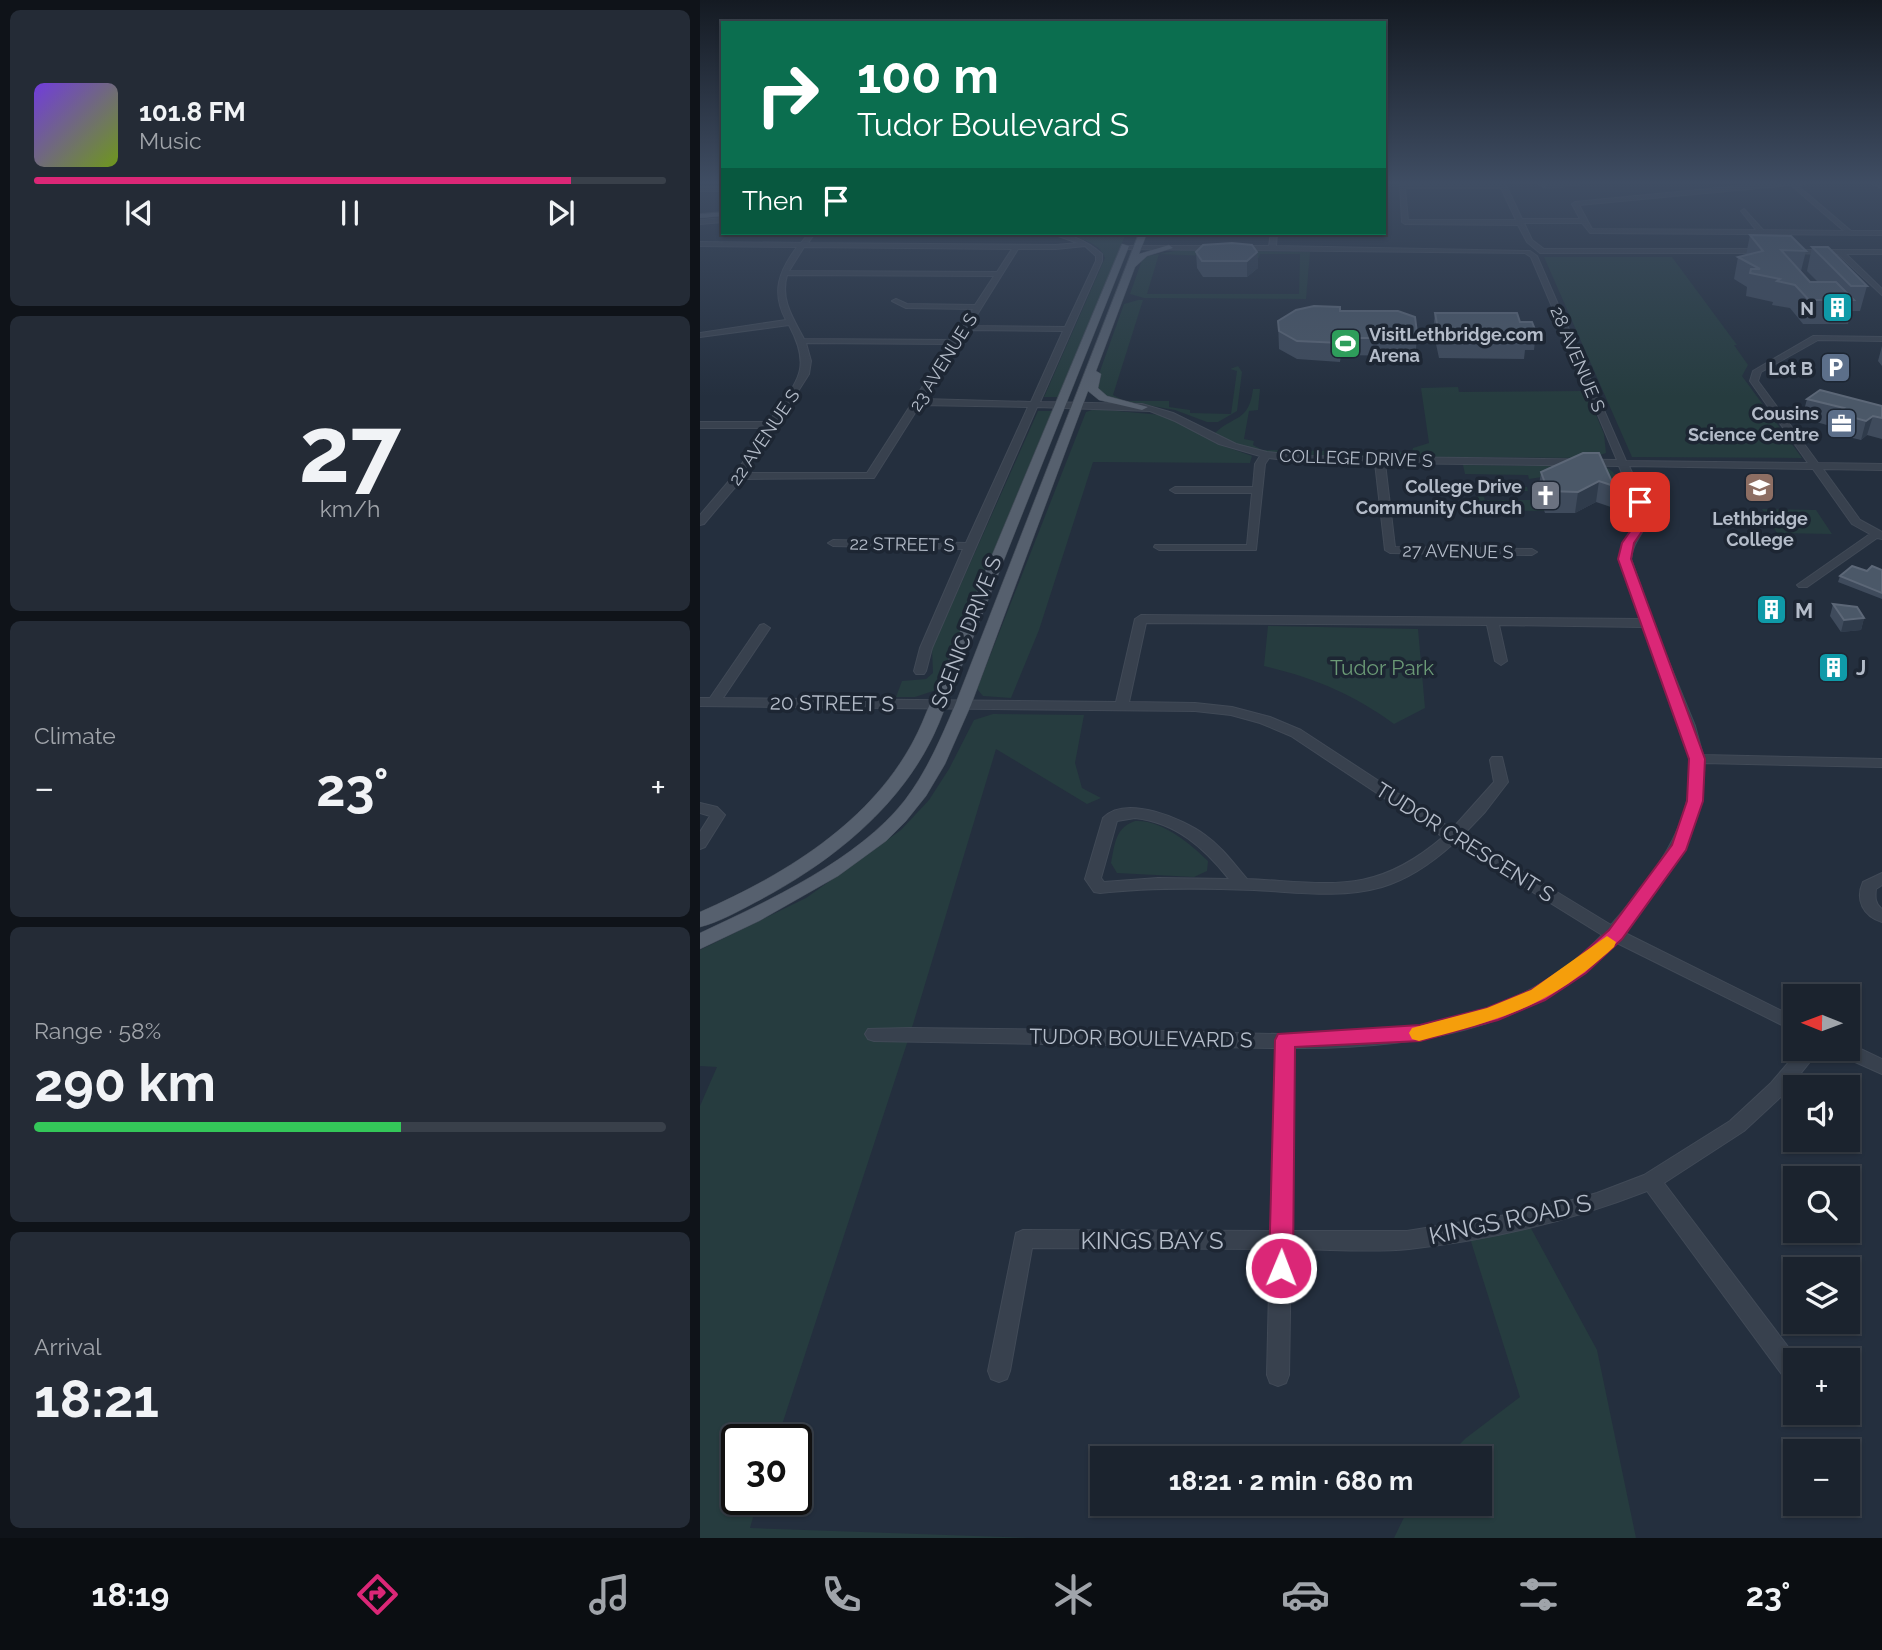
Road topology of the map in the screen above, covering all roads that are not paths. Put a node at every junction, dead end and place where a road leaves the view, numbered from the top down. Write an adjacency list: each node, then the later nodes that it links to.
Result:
1 (798, 253): 10 (street)
2 (1012, 253): 11 (street, 23 AVENUE S)
3 (1098, 253): 17 (street, SCENIC DRIVE S)
4 (1122, 253): 25 (main road, SCENIC DRIVE S)
5 (1134, 253): 9 (main road, SCENIC DRIVE S)
6 (1147, 253): 9 (main road)
7 (1534, 253): 32 (street, 28 AVENUE S)
8 (1841, 253): 12 (street)
9 (1130, 266): 22 (main road, SCENIC DRIVE S)
10 (785, 273): 11 (street); 15 (street, 22 AVENUE S)
11 (999, 274): 14 (street, 23 AVENUE S)
12 (1882, 293)
13 (896, 301): 14 (street)
14 (978, 306): 16 (street, 23 AVENUE S)
15 (792, 322): 18 (street); 20 (street, 22 AVENUE S)
16 (965, 328): 17 (street); 21 (street, 23 AVENUE S)
17 (1069, 329): 24 (street, SCENIC DRIVE S)
18 (700, 335)
19 (1882, 339): 33 (street)
20 (803, 341): 21 (street); 29 (street, 22 AVENUE S)
21 (956, 342): 23 (street, 23 AVENUE S)
22 (1103, 343): 26 (main road, SCENIC DRIVE S); 27 (main road)
23 (918, 402): 24 (street, COLLEGE DRIVE S); 35 (street, 23 AVENUE S)
24 (1035, 403): 25 (street, COLLEGE DRIVE S); 41 (street, SCENIC DRIVE S)
25 (1061, 404): 26 (street, COLLEGE DRIVE S); 51 (main road, SCENIC DRIVE S)
26 (1078, 404): 27 (street, COLLEGE DRIVE S); 52 (main road, SCENIC DRIVE S)
27 (1142, 407): 30 (street, COLLEGE DRIVE S)
28 (700, 425): 29 (street)
29 (773, 425): 35 (street, 22 AVENUE S)
30 (1266, 455): 31 (street, COLLEGE DRIVE S); 37 (street)
31 (1380, 460): 32 (street, COLLEGE DRIVE S); 43 (street, 27 AVENUE S)
32 (1620, 462): 33 (street, COLLEGE DRIVE S); 46 (street, TUDOR BOULEVARD S)
33 (1816, 463): 34 (street, COLLEGE DRIVE S); 39 (street)
34 (1882, 465)
35 (739, 476): 38 (street, 22 AVENUE S)
36 (1175, 490): 37 (street)
37 (1256, 490): 42 (street)
38 (700, 522)
39 (1879, 535): 44 (street)
40 (833, 543): 41 (street, 22 STREET S)
41 (970, 546): 49 (street, SCENIC DRIVE S)
42 (1159, 547)
43 (1532, 552)
44 (1803, 585)
45 (1492, 622): 46 (street); 48 (street); 53 (street)
46 (1647, 623): 54 (street, TUDOR BOULEVARD S)
47 (765, 628): 50 (street)
48 (1501, 662)
49 (920, 671)
50 (707, 702): 51 (street, 20 STREET S)
51 (938, 705): 52 (street, 20 STREET S); 63 (main road, SCENIC DRIVE S)
52 (964, 705): 53 (street, TUDOR CRESCENT S); 65 (main road, SCENIC DRIVE S)
53 (1122, 705): 58 (street, TUDOR CRESCENT S)
54 (1697, 759): 56 (street); 64 (street, TUDOR BOULEVARD S)
55 (1497, 760): 58 (street)
56 (1882, 763)
57 (700, 808): 59 (street)
58 (1453, 836): 61 (street); 64 (street, TUDOR CRESCENT S)
59 (700, 844)
60 (1882, 878): 62 (street)
61 (1242, 885): 61 (street)
62 (1882, 916)
63 (700, 920)
64 (1615, 935): 66 (street, TUDOR CRESCENT S); 68 (street, TUDOR BOULEVARD S)
65 (700, 942)
66 (1783, 1019)
67 (874, 1034): 68 (street, TUDOR BOULEVARD S)
68 (1285, 1040): 73 (street)
69 (1860, 1057): 71 (street)
70 (1801, 1061): 72 (street, KINGS ROAD S)
71 (1882, 1068)
72 (1651, 1181): 73 (street, KINGS ROAD S); 74 (street)
73 (1282, 1241): 75 (street, KINGS BAY S); 76 (street)
74 (1783, 1357)
75 (999, 1371)
76 (1278, 1375)

